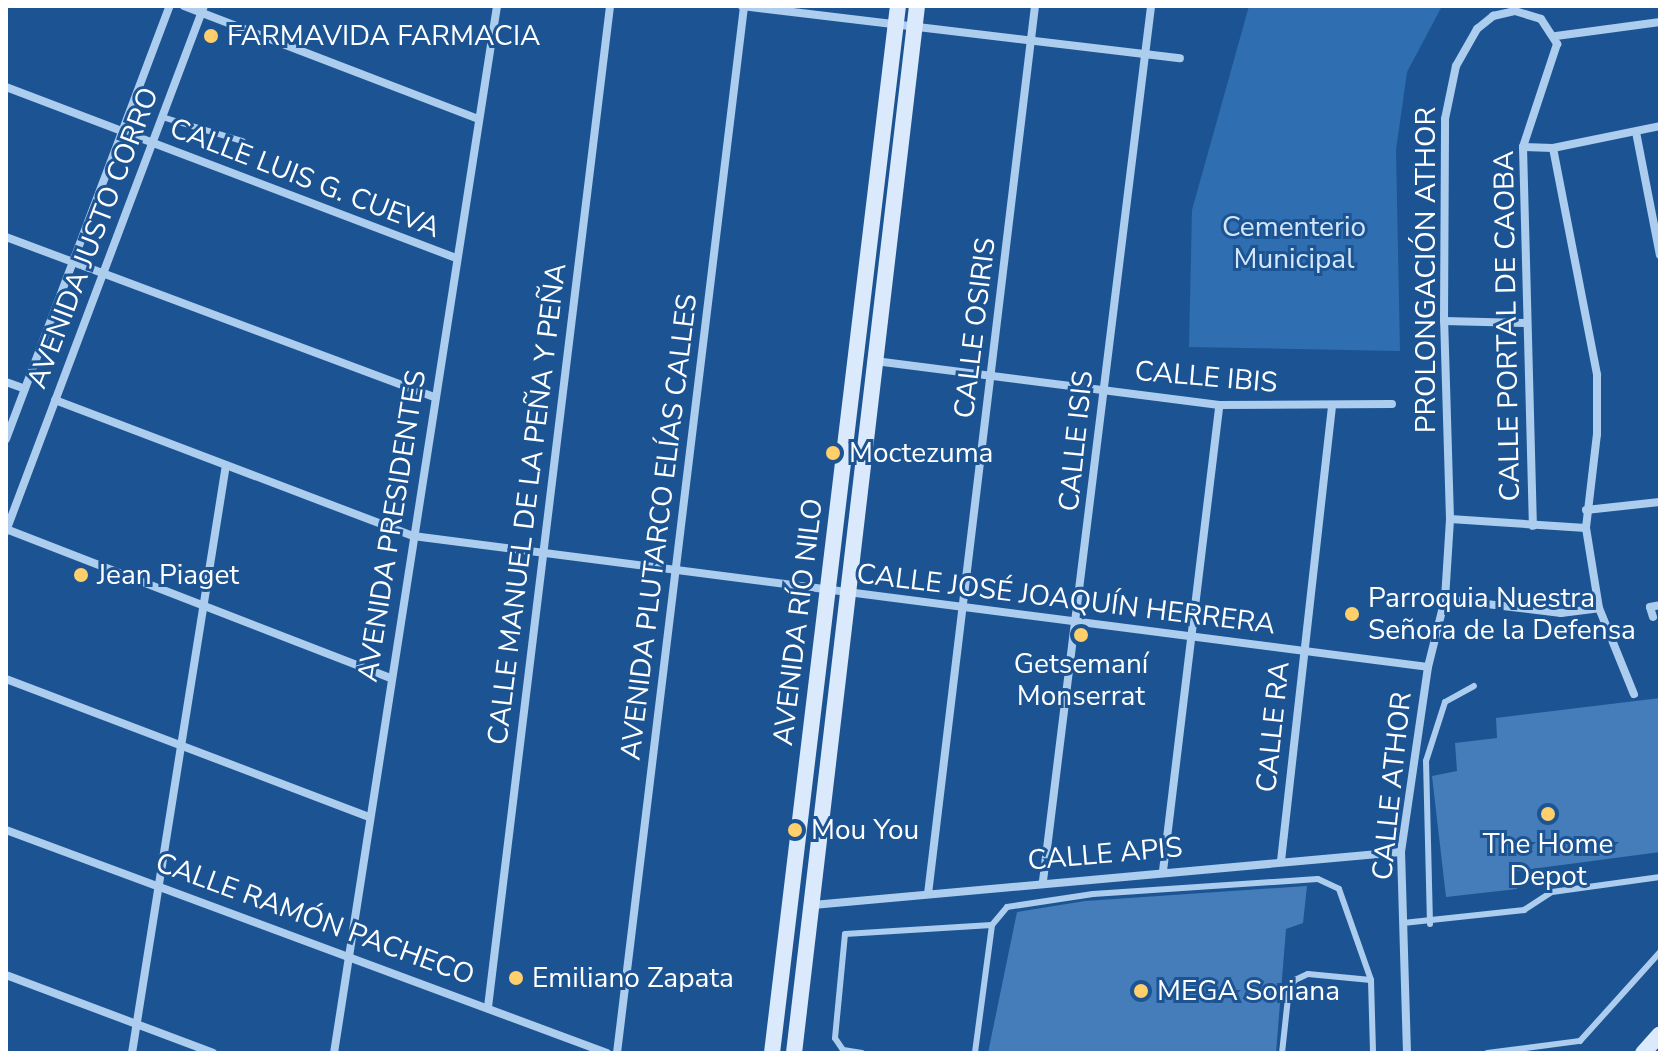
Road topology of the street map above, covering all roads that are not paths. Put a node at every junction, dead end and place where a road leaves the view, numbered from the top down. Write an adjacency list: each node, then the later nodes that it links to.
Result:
1 (170, 6): 22 (street, AVENIDA JUSTO CORRO)
2 (184, 6): 10 (street)
3 (497, 6): 20 (street, AVENIDA PRESIDENTES)
4 (610, 6): 54 (street, CALLE MANUEL DE LA PEÑA Y PEÑA)
5 (743, 6): 12 (street); 55 (street, AVENIDA PLUTARCO ELÍAS CALLES)
6 (898, 6): 12 (main road, AVENIDA RÍO NILO)
7 (917, 6): 13 (main road, AVENIDA RÍO NILO)
8 (1035, 6): 15 (street, CALLE OSIRIS)
9 (1151, 6): 16 (street, CALLE ISIS)
10 (203, 9): 19 (street, AVENIDA JUSTO CORRO); 20 (street)
11 (1660, 22): 14 (street)
12 (895, 25): 13 (street); 56 (main road, AVENIDA RÍO NILO)
13 (914, 28): 15 (street); 35 (main road, AVENIDA RÍO NILO)
14 (1556, 36): 26 (street, CALLE PORTAL DE CAOBA); 33 (street, PROLONGACIÓN ATHOR)
15 (1030, 41): 16 (street); 36 (street, CALLE OSIRIS)
16 (1145, 53): 17 (street); 39 (street, CALLE ISIS)
17 (1180, 58)
18 (6, 87): 22 (street, CALLE LUIS G. CUEVA)
19 (162, 117): 24 (lane); 25 (street, AVENIDA JUSTO CORRO)
20 (478, 119): 30 (street, AVENIDA PRESIDENTES)
21 (1660, 126): 23 (street)
22 (123, 131): 25 (street, CALLE LUIS G. CUEVA); 31 (street, AVENIDA JUSTO CORRO)
23 (1636, 132): 27 (street); 29 (street)
24 (242, 141)
25 (152, 143): 30 (street, CALLE LUIS G. CUEVA); 32 (street, AVENIDA JUSTO CORRO)
26 (1523, 147): 27 (street); 34 (street, CALLE PORTAL DE CAOBA)
27 (1553, 148): 48 (street)
28 (6, 237): 31 (street)
29 (1660, 255)
30 (455, 258): 40 (street, AVENIDA PRESIDENTES)
31 (73, 262): 32 (street); 38 (street, AVENIDA JUSTO CORRO)
32 (103, 273): 40 (street); 41 (street, AVENIDA JUSTO CORRO)
33 (1444, 321): 34 (street); 49 (street, PROLONGACIÓN ATHOR)
34 (1524, 323): 50 (street, CALLE PORTAL DE CAOBA)
35 (874, 361): 36 (street, CALLE IBIS); 57 (main road, AVENIDA RÍO NILO)
36 (992, 376): 39 (street, CALLE IBIS); 62 (street, CALLE OSIRIS)
37 (6, 382): 38 (street)
38 (25, 389): 45 (street, AVENIDA JUSTO CORRO)
39 (1104, 390): 43 (street, CALLE IBIS); 64 (street, CALLE ISIS)
40 (434, 397): 53 (street, AVENIDA PRESIDENTES)
41 (55, 400): 46 (street, CALLE JOSÉ JOAQUÍN HERRERA); 52 (street, AVENIDA JUSTO CORRO)
42 (1392, 404): 44 (street, CALLE IBIS)
43 (1219, 405): 44 (street, CALLE IBIS); 65 (street)
44 (1332, 407): 66 (street, CALLE RA)
45 (6, 439)
46 (226, 465): 53 (street, CALLE JOSÉ JOAQUÍN HERRERA); 59 (street)
47 (1660, 502): 48 (street)
48 (1586, 510): 51 (street)
49 (1450, 519): 50 (street, CALLE PORTAL DE CAOBA); 58 (street, PROLONGACIÓN ATHOR)
50 (1533, 526): 51 (street, CALLE PORTAL DE CAOBA)
51 (1586, 528): 61 (street)
52 (6, 530): 59 (street)
53 (413, 536): 54 (street, CALLE JOSÉ JOAQUÍN HERRERA); 68 (street, AVENIDA PRESIDENTES)
54 (543, 554): 55 (street, CALLE JOSÉ JOAQUÍN HERRERA); 90 (street, CALLE MANUEL DE LA PEÑA Y PEÑA)
55 (676, 572): 56 (street, CALLE JOSÉ JOAQUÍN HERRERA); 99 (street, AVENIDA PLUTARCO ELÍAS CALLES)
56 (828, 592): 57 (street, CALLE JOSÉ JOAQUÍN HERRERA); 100 (main road, AVENIDA RÍO NILO)
57 (846, 595): 62 (street, CALLE JOSÉ JOAQUÍN HERRERA); 82 (main road, AVENIDA RÍO NILO)
58 (1445, 599): 61 (street); 67 (street, PROLONGACIÓN ATHOR)
59 (203, 605): 68 (street); 72 (street)
60 (1660, 605): 63 (street)
61 (1599, 608): 71 (street)
62 (964, 609): 64 (street, CALLE JOSÉ JOAQUÍN HERRERA); 81 (street, CALLE OSIRIS)
63 (1653, 617)
64 (1078, 622): 65 (street, CALLE JOSÉ JOAQUÍN HERRERA); 79 (street, CALLE ISIS)
65 (1193, 636): 66 (street, CALLE JOSÉ JOAQUÍN HERRERA); 77 (street)
66 (1304, 651): 67 (street, CALLE JOSÉ JOAQUÍN HERRERA); 76 (street, CALLE RA)
67 (1428, 667): 75 (street, CALLE ATHOR)
68 (391, 678): 73 (street, AVENIDA PRESIDENTES)
69 (6, 679): 72 (street)
70 (1474, 686): 84 (lane)
71 (1634, 694)
72 (180, 745): 73 (street); 80 (street)
73 (370, 817): 87 (street, AVENIDA PRESIDENTES)
74 (6, 830): 80 (street, CALLE RAMÓN PACHECO)
75 (1401, 852): 76 (street, CALLE APIS); 83 (street, CALLE ATHOR)
76 (1281, 861): 77 (street, CALLE APIS)
77 (1163, 871): 79 (street, CALLE APIS)
78 (1660, 877): 84 (lane)
79 (1043, 881): 81 (street, CALLE APIS)
80 (158, 884): 87 (street, CALLE RAMÓN PACHECO); 91 (street)
81 (928, 894): 82 (street, CALLE APIS)
82 (813, 905): 101 (main road, AVENIDA RÍO NILO)
83 (1403, 923): 84 (lane); 106 (street, CALLE ATHOR)
84 (1430, 924)
85 (992, 925): 89 (lane); 102 (lane); 103 (lane)
86 (1660, 952): 94 (lane)
87 (350, 954): 90 (street, CALLE RAMÓN PACHECO); 97 (street, AVENIDA PRESIDENTES)
88 (6, 975): 91 (street)
89 (1371, 980): 104 (lane); 105 (lane)
90 (488, 1007): 98 (street, CALLE RAMÓN PACHECO)
91 (137, 1024): 95 (street); 96 (street)
92 (1660, 1034): 108 (main road)
93 (1535, 1050): 94 (lane); 107 (lane)
94 (1545, 1050)
95 (132, 1053)
96 (213, 1053)
97 (334, 1053)
98 (607, 1053)
99 (617, 1053)
100 (772, 1053)
101 (794, 1053)
102 (862, 1053)
103 (975, 1053)
104 (1282, 1053)
105 (1373, 1053)
106 (1407, 1053)
107 (1487, 1053)
108 (1643, 1053)

